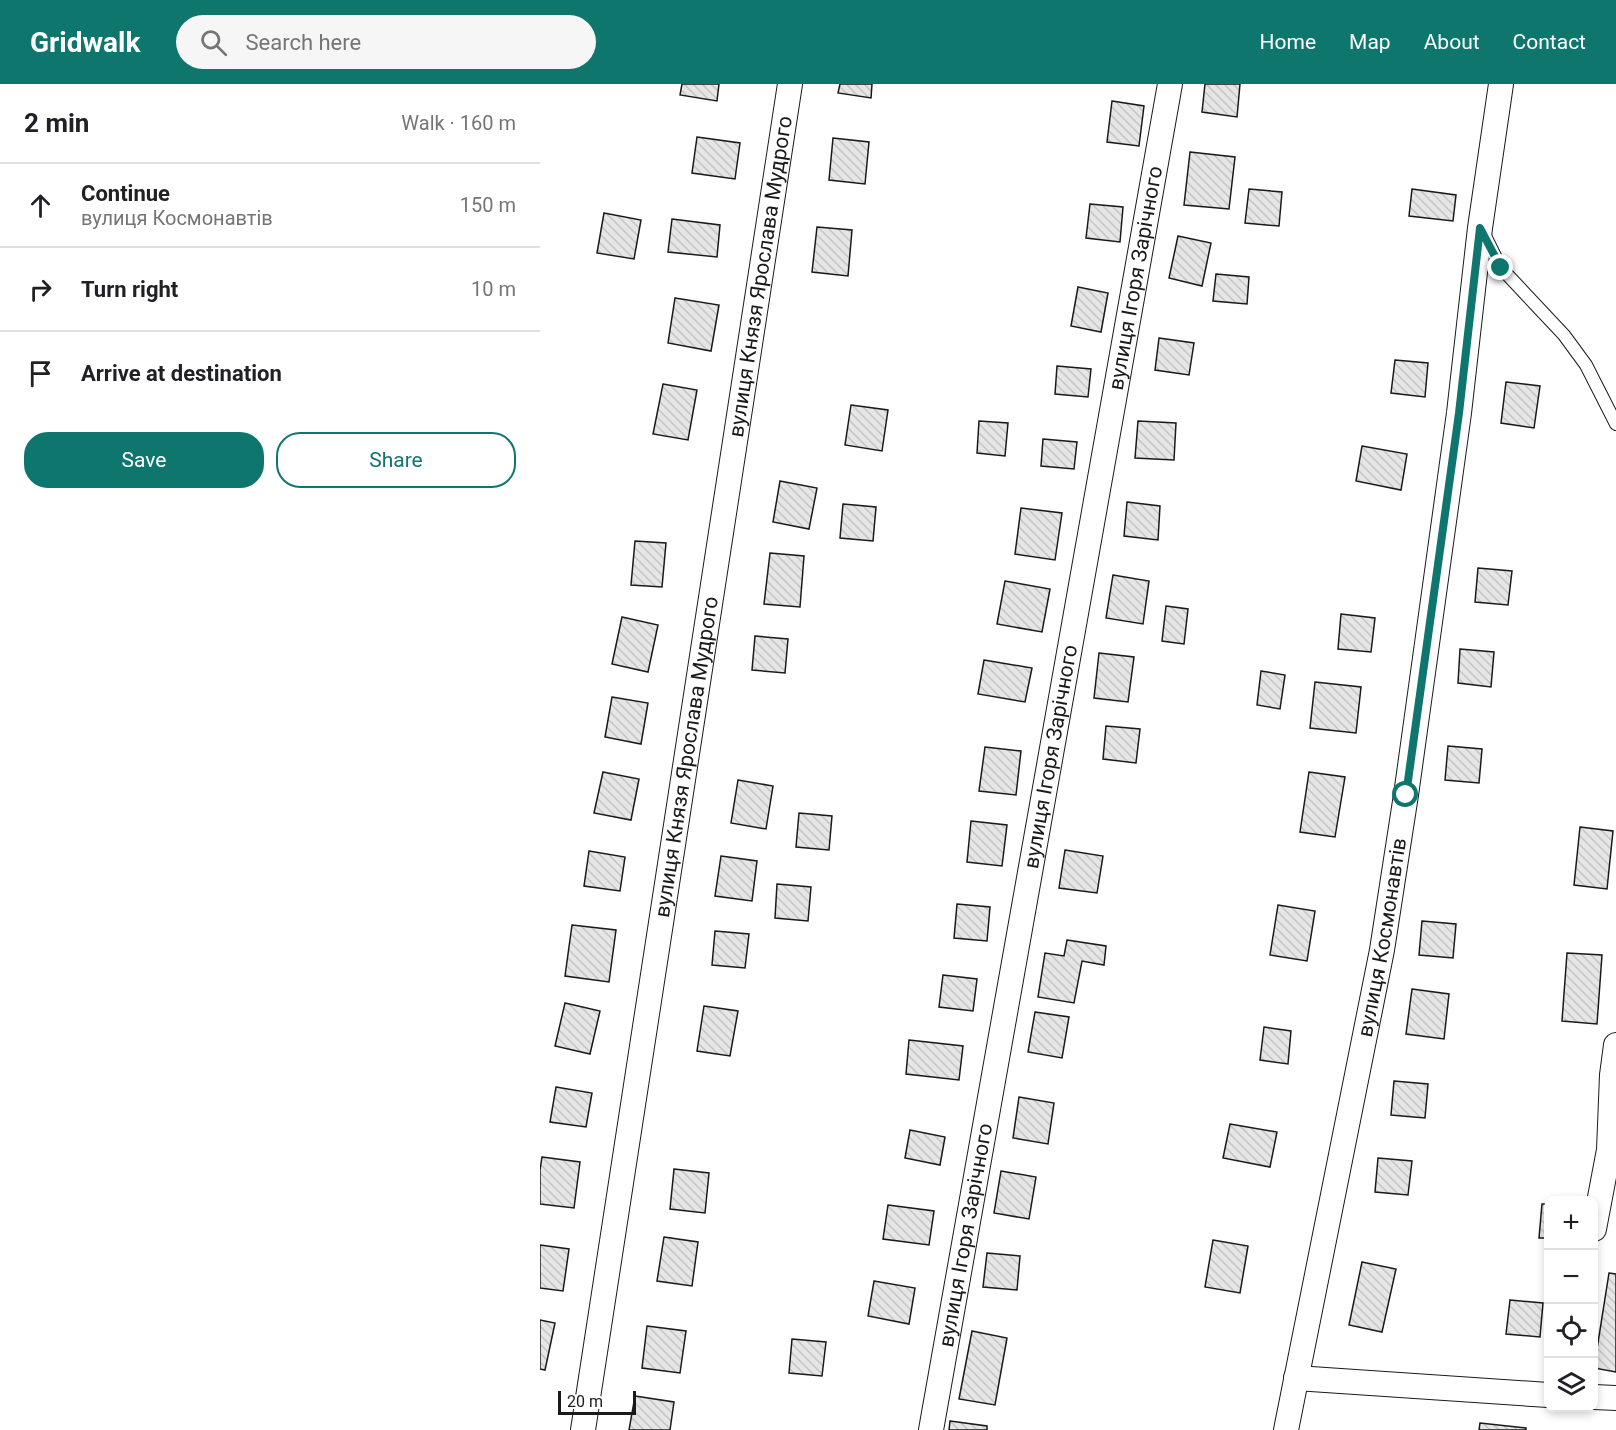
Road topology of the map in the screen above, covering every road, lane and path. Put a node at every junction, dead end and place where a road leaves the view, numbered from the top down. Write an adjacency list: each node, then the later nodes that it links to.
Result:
1 (790, 84): 12 (street, вулиця Князя Ярослава Мудрого)
2 (1170, 84): 13 (street, вулиця Ігоря Зарічного)
3 (1501, 84): 4 (street, вулиця Космонавтів)
4 (1480, 228): 5 (lane); 8 (street, вулиця Космонавтів)
5 (1616, 423)
6 (1616, 1045): 7 (street)
7 (1598, 1204)
8 (1296, 1378): 9 (street); 14 (street, вулиця Космонавтів)
9 (1544, 1395)
10 (1598, 1397): 11 (street)
11 (1616, 1398)
12 (583, 1430)
13 (931, 1430)
14 (1286, 1430)

